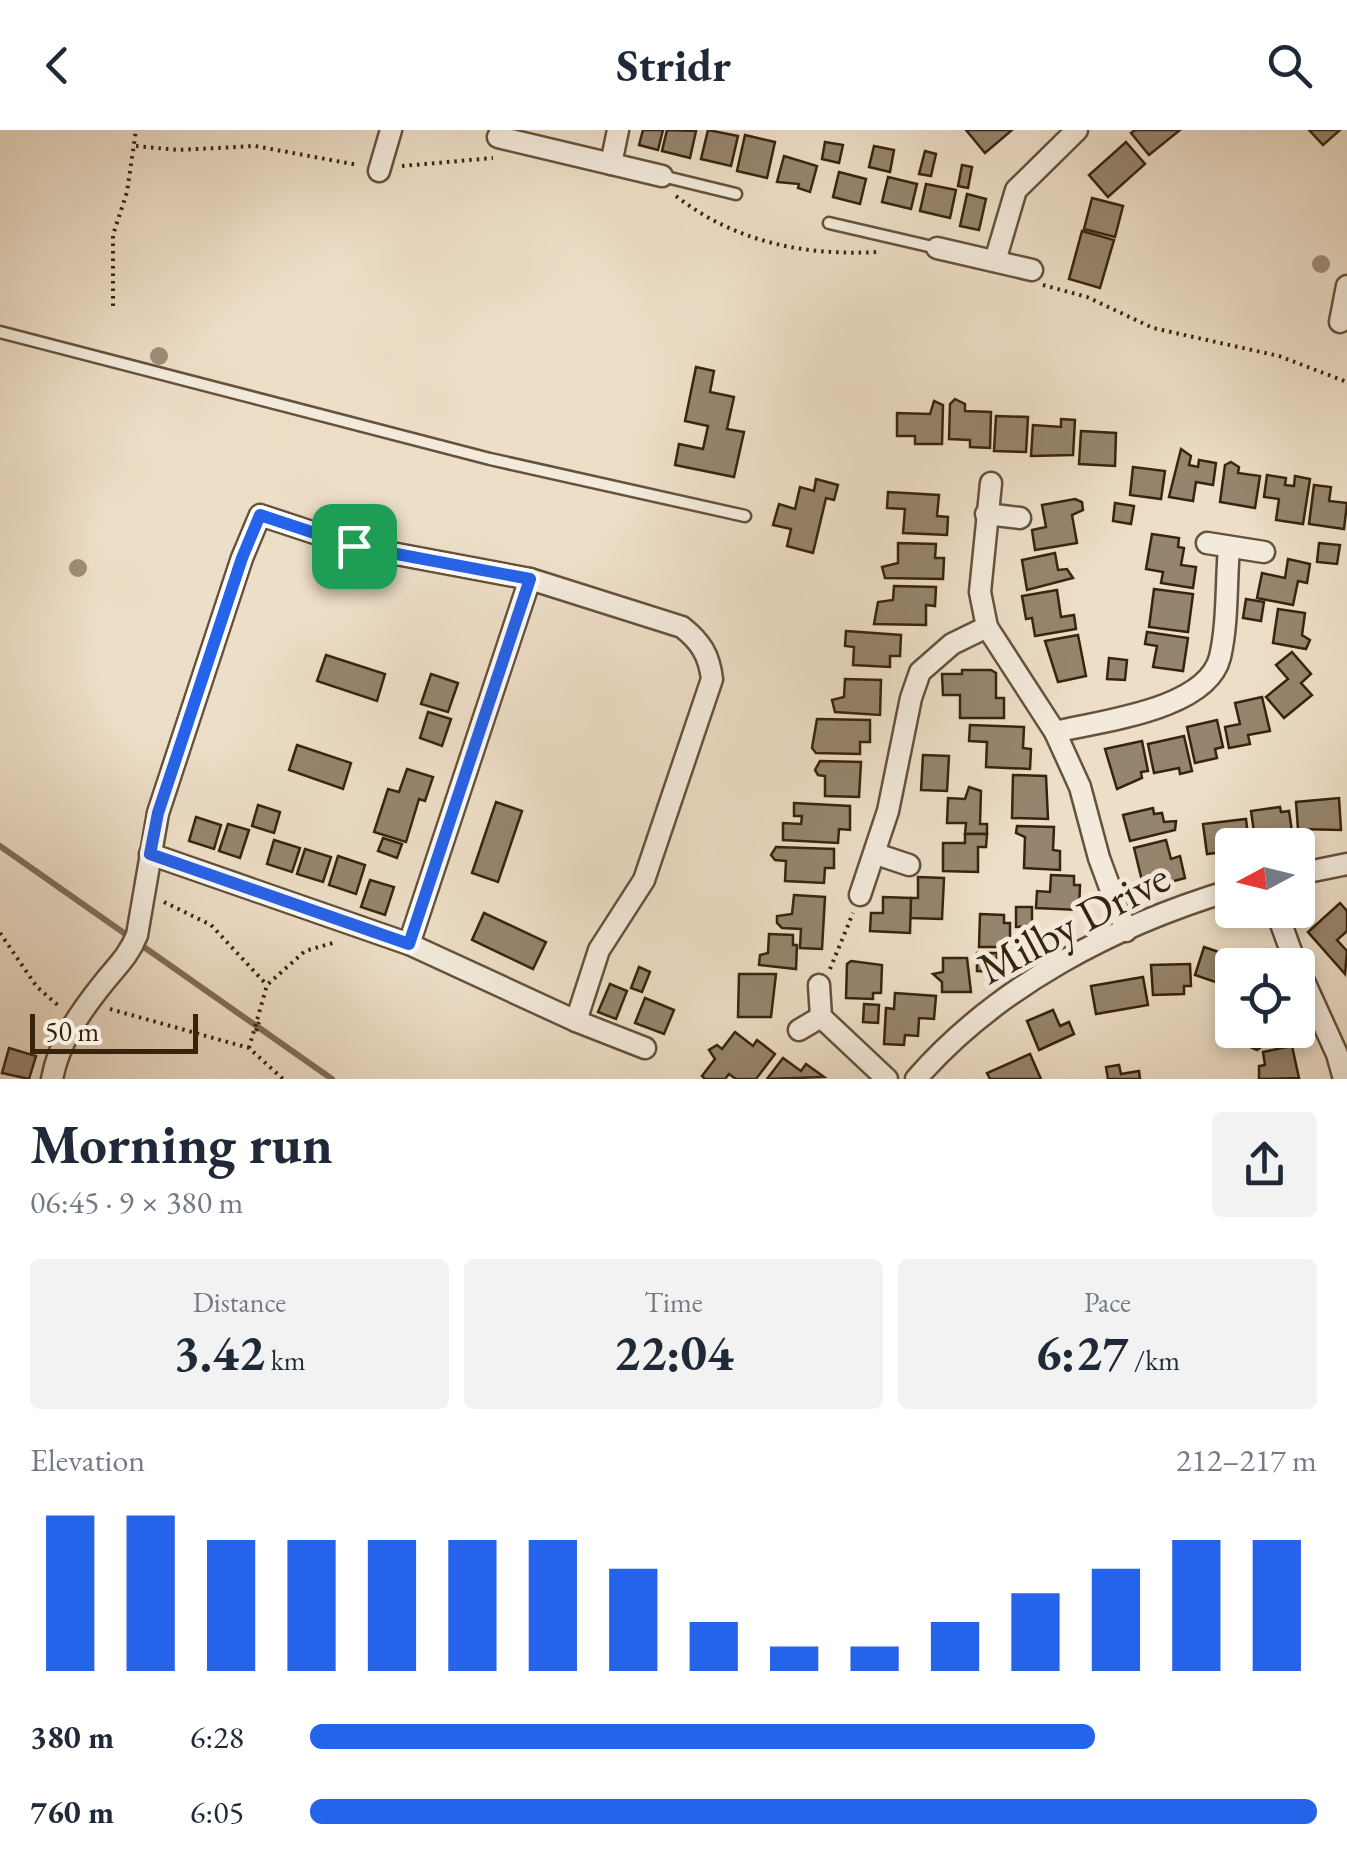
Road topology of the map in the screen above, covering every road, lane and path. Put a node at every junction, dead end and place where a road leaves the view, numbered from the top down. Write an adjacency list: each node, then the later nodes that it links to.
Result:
1 (136, 130): 5 (path)
2 (391, 130): 8 (street)
3 (618, 130): 7 (street)
4 (1077, 130): 14 (street)
5 (136, 146): 8 (path); 17 (path)
6 (501, 147): 7 (street); 8 (path)
7 (611, 164): 9 (street)
8 (379, 168)
9 (665, 183): 10 (lane); 13 (path)
10 (736, 194)
11 (830, 223): 12 (lane)
12 (937, 248): 14 (street)
13 (892, 251)
14 (995, 261): 15 (street)
15 (1030, 276): 20 (path)
16 (1347, 286): 18 (street)
17 (113, 306)
18 (1340, 322)
19 (0, 332): 23 (lane)
20 (1347, 382)
21 (991, 483): 22 (street)
22 (986, 514): 24 (street); 29 (street)
23 (745, 516)
24 (1020, 518)
25 (1207, 543): 26 (street)
26 (1229, 547): 27 (street); 30 (street)
27 (1264, 552)
28 (530, 579): 31 (street); 42 (street); 48 (street)
29 (987, 627): 30 (street); 32 (street)
30 (1055, 732): 39 (street)
31 (150, 854): 36 (street); 42 (street)
32 (876, 854): 33 (street); 38 (street)
33 (908, 864)
34 (1347, 864): 35 (street)
35 (1315, 871)
36 (144, 891): 43 (path); 46 (street)
37 (1215, 895): 39 (street, Milby Drive)
38 (860, 896): 44 (path)
39 (1126, 931): 56 (street, Milby Drive)
40 (0, 933): 47 (path)
41 (341, 940): 43 (path)
42 (409, 944): 48 (street)
43 (268, 985): 50 (path)
44 (819, 1000): 49 (street); 55 (street)
45 (1315, 1000): 52 (street)
46 (88, 1002): 47 (street); 50 (path)
47 (75, 1020): 53 (street)
48 (576, 1021): 51 (street)
49 (799, 1030)
50 (250, 1048): 54 (path)
51 (645, 1048)
52 (1342, 1052): 57 (street)
53 (52, 1079)
54 (283, 1079)
55 (888, 1079)
56 (916, 1079)
57 (1344, 1079)

